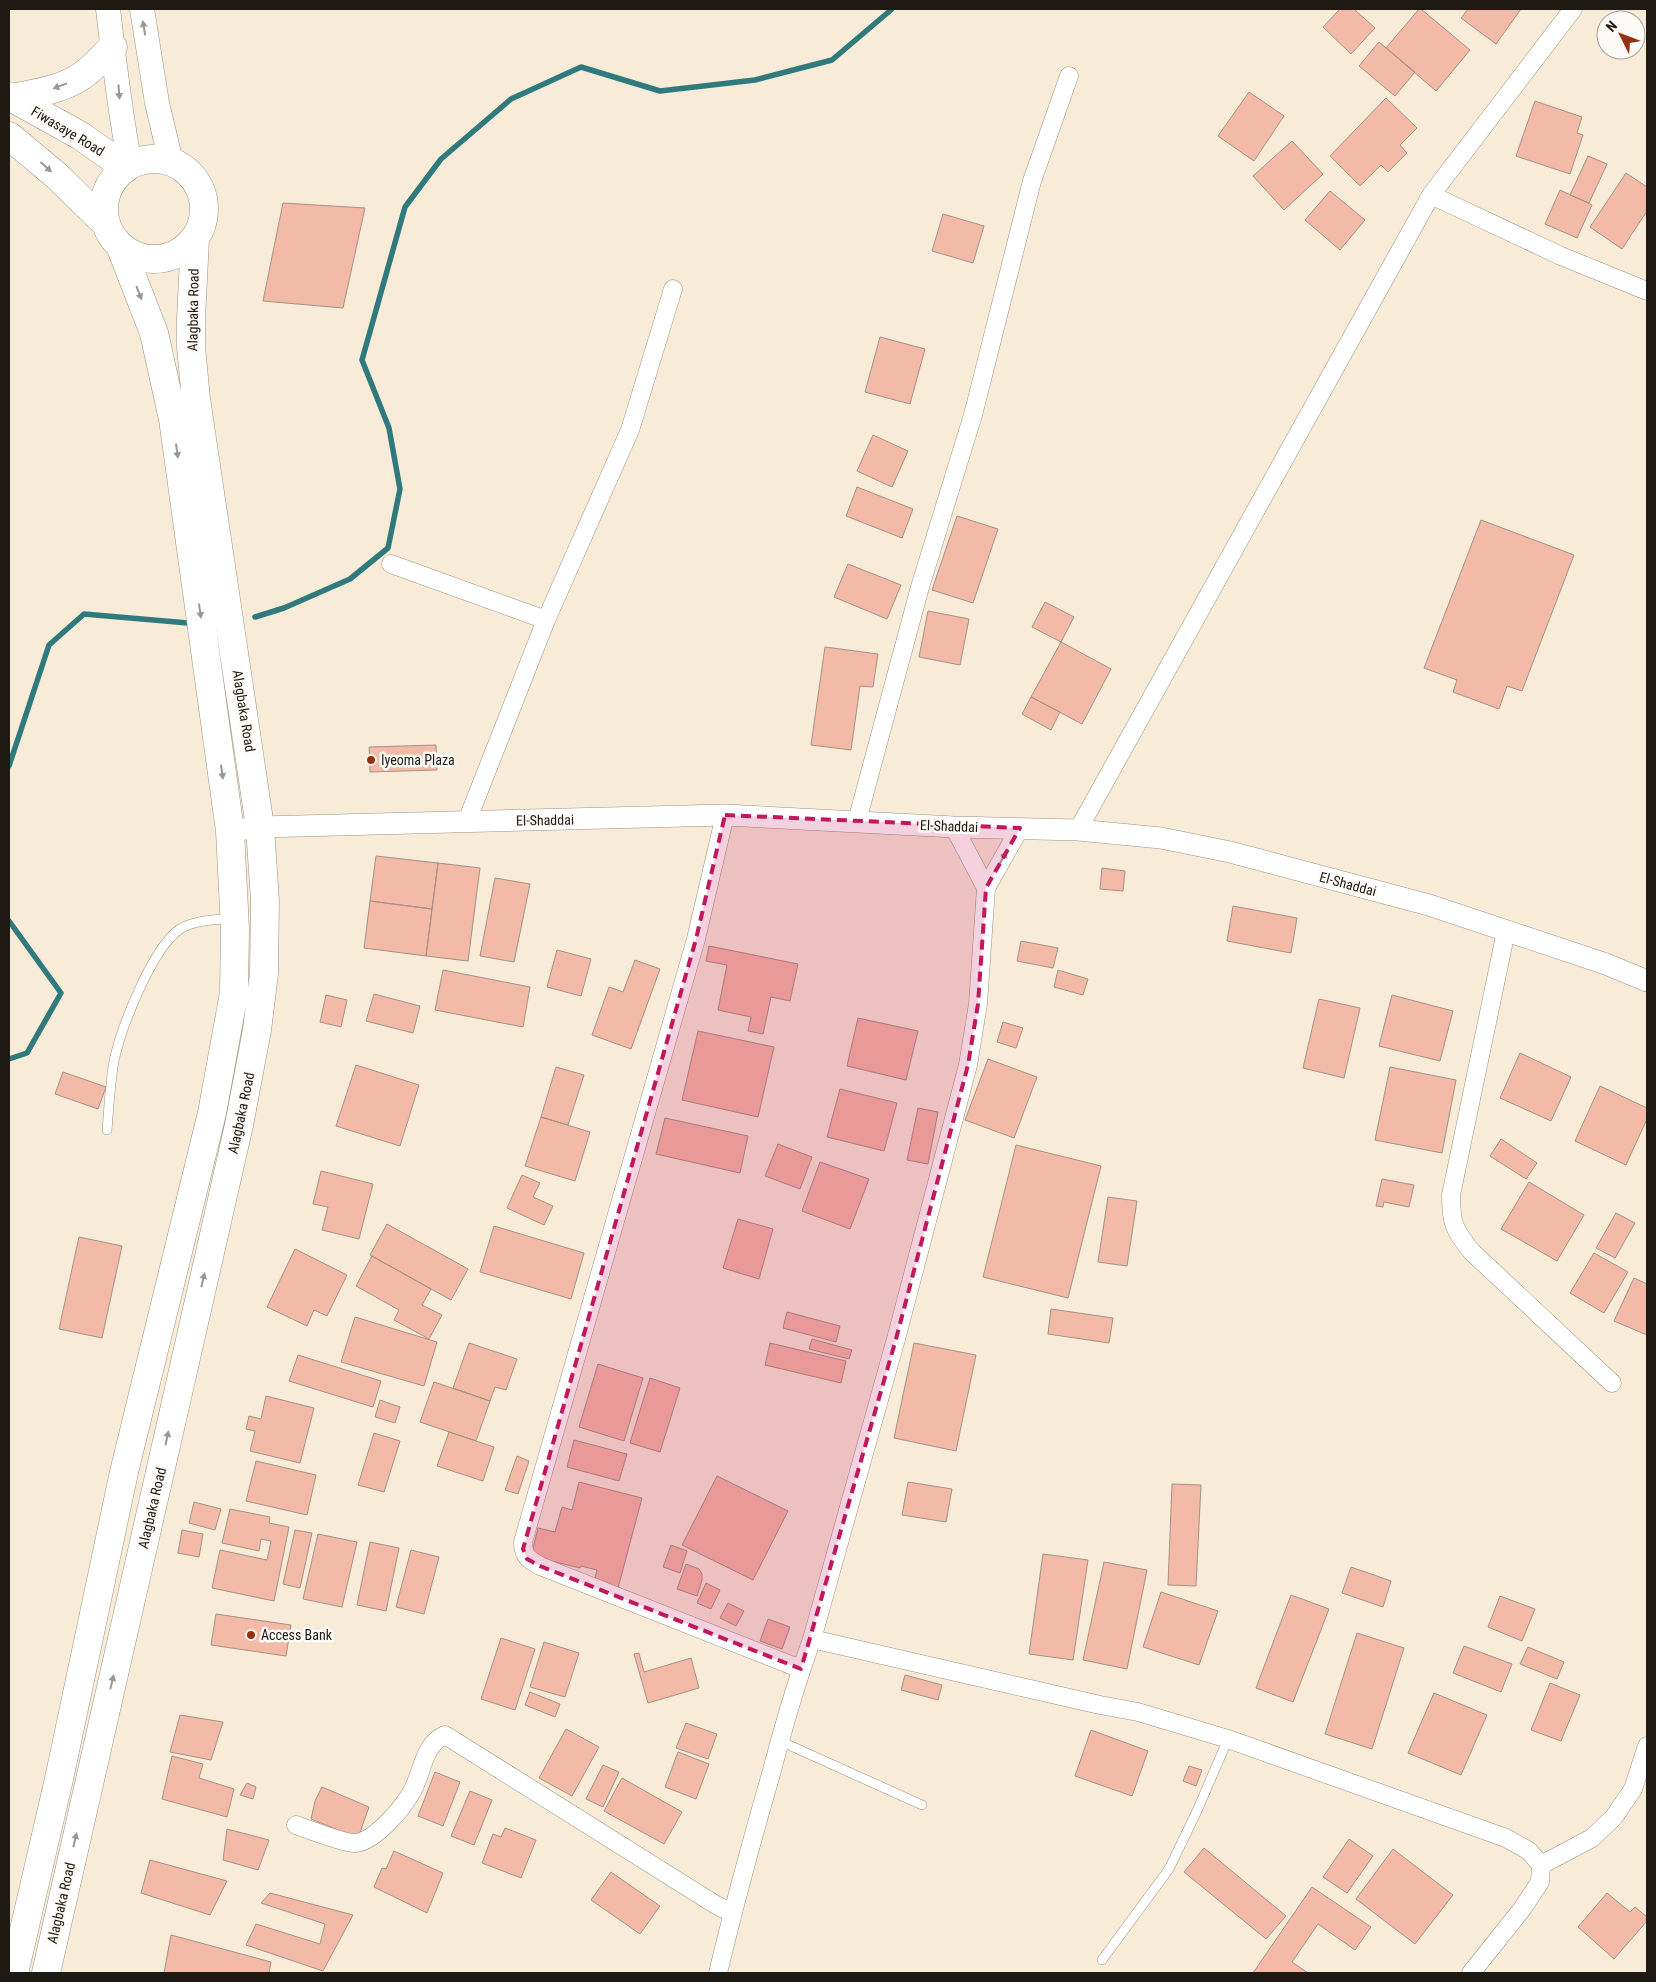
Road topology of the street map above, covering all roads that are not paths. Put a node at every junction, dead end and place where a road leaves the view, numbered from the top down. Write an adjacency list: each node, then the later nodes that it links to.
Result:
1 (108, 9): 4 (main road)
2 (142, 9): 8 (main road, one-way to 2)
3 (1573, 9): 10 (street)
4 (113, 47): 6 (main road, one-way to 6); 9 (main road, one-way to 9)
5 (1069, 76): 20 (street)
6 (10, 97): 9 (main road, Fiwasaye Road)
7 (9, 136): 11 (main road, one-way to 11)
8 (171, 162): 9 (main road); 12 (main road)
9 (128, 166): 11 (main road)
10 (1431, 195): 15 (street); 24 (street)
11 (105, 223): 13 (main road)
12 (196, 238): 13 (main road); 21 (main road, Alagbaka Road)
13 (121, 248): 25 (main road, Alagbaka Road, one-way to 25)
14 (672, 289): 17 (street)
15 (1647, 291)
16 (391, 564): 17 (street)
17 (546, 620): 19 (street)
18 (725, 815): 19 (street, El-Shaddai); 20 (street, El-Shaddai); 35 (street)
19 (467, 821): 21 (street, El-Shaddai)
20 (857, 821): 22 (street, El-Shaddai)
21 (260, 827): 25 (street, El-Shaddai); 33 (main road, Alagbaka Road, one-way to 21)
22 (954, 827): 23 (street, El-Shaddai); 26 (street)
23 (1020, 828): 24 (street, El-Shaddai); 26 (street, one-way to 23)
24 (1078, 830): 28 (street, El-Shaddai)
25 (230, 831): 27 (main road, Alagbaka Road)
26 (986, 888): 34 (street)
27 (235, 918): 30 (lane); 32 (main road, Alagbaka Road)
28 (1506, 931): 29 (street, El-Shaddai); 31 (street)
29 (1647, 981)
30 (107, 1130)
31 (1612, 1383)
32 (124, 1472): 33 (main road); 44 (main road, Alagbaka Road)
33 (158, 1480): 45 (main road, Alagbaka Road, one-way to 33)
34 (812, 1639): 35 (street); 36 (street)
35 (801, 1669): 37 (street)
36 (1228, 1738): 41 (street); 43 (lane)
37 (780, 1741): 39 (lane); 42 (street)
38 (1647, 1746): 41 (street)
39 (922, 1805)
40 (296, 1825): 42 (street)
41 (1541, 1865): 47 (street)
42 (732, 1913): 46 (street)
43 (1102, 1960)
44 (14, 1973)
45 (46, 1973)
46 (718, 1973)
47 (1471, 1973)

